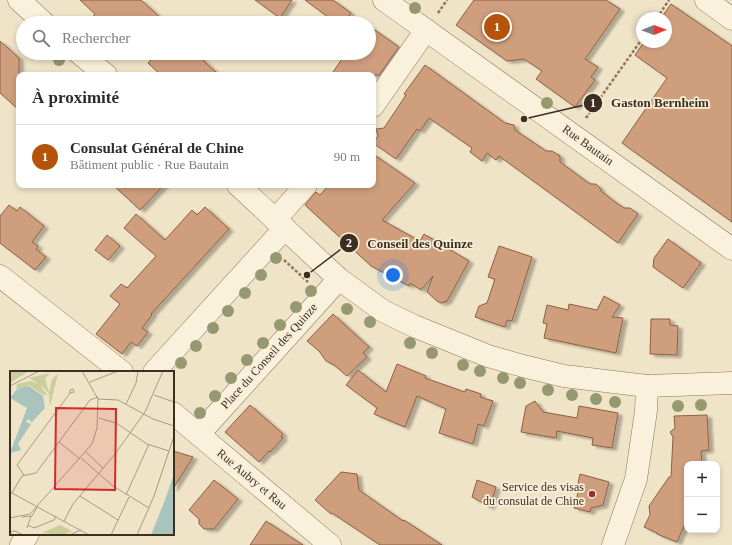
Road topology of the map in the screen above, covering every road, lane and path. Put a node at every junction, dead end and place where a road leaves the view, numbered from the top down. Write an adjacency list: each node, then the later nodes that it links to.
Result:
1 (19, 0): 6 (street)
2 (384, 0): 8 (street, Rue Bautain)
3 (670, 0): 5 (path)
4 (706, 0): 7 (street)
5 (661, 12)
6 (36, 16)
7 (732, 19)
8 (426, 30): 12 (street); 13 (street, Rue Bautain)
9 (636, 48): 13 (path)
10 (88, 60): 11 (street)
11 (102, 72)
12 (376, 102)
13 (575, 135): 17 (street, Rue Bautain)
14 (241, 188): 16 (street)
15 (304, 188): 16 (street)
16 (280, 224): 20 (street); 23 (street)
17 (732, 249)
18 (283, 260): 21 (path)
19 (0, 276): 22 (street)
20 (339, 279): 25 (street); 27 (street, Place du Conseil des Quinze)
21 (311, 284)
22 (121, 371)
23 (155, 371)
24 (732, 383): 25 (street)
25 (647, 386): 31 (street)
26 (174, 414): 27 (street, Rue Aubry et Rau)
27 (199, 434): 30 (street, Rue Aubry et Rau)
28 (27, 535): 29 (street)
29 (21, 545)
30 (330, 545)
31 (613, 545)

